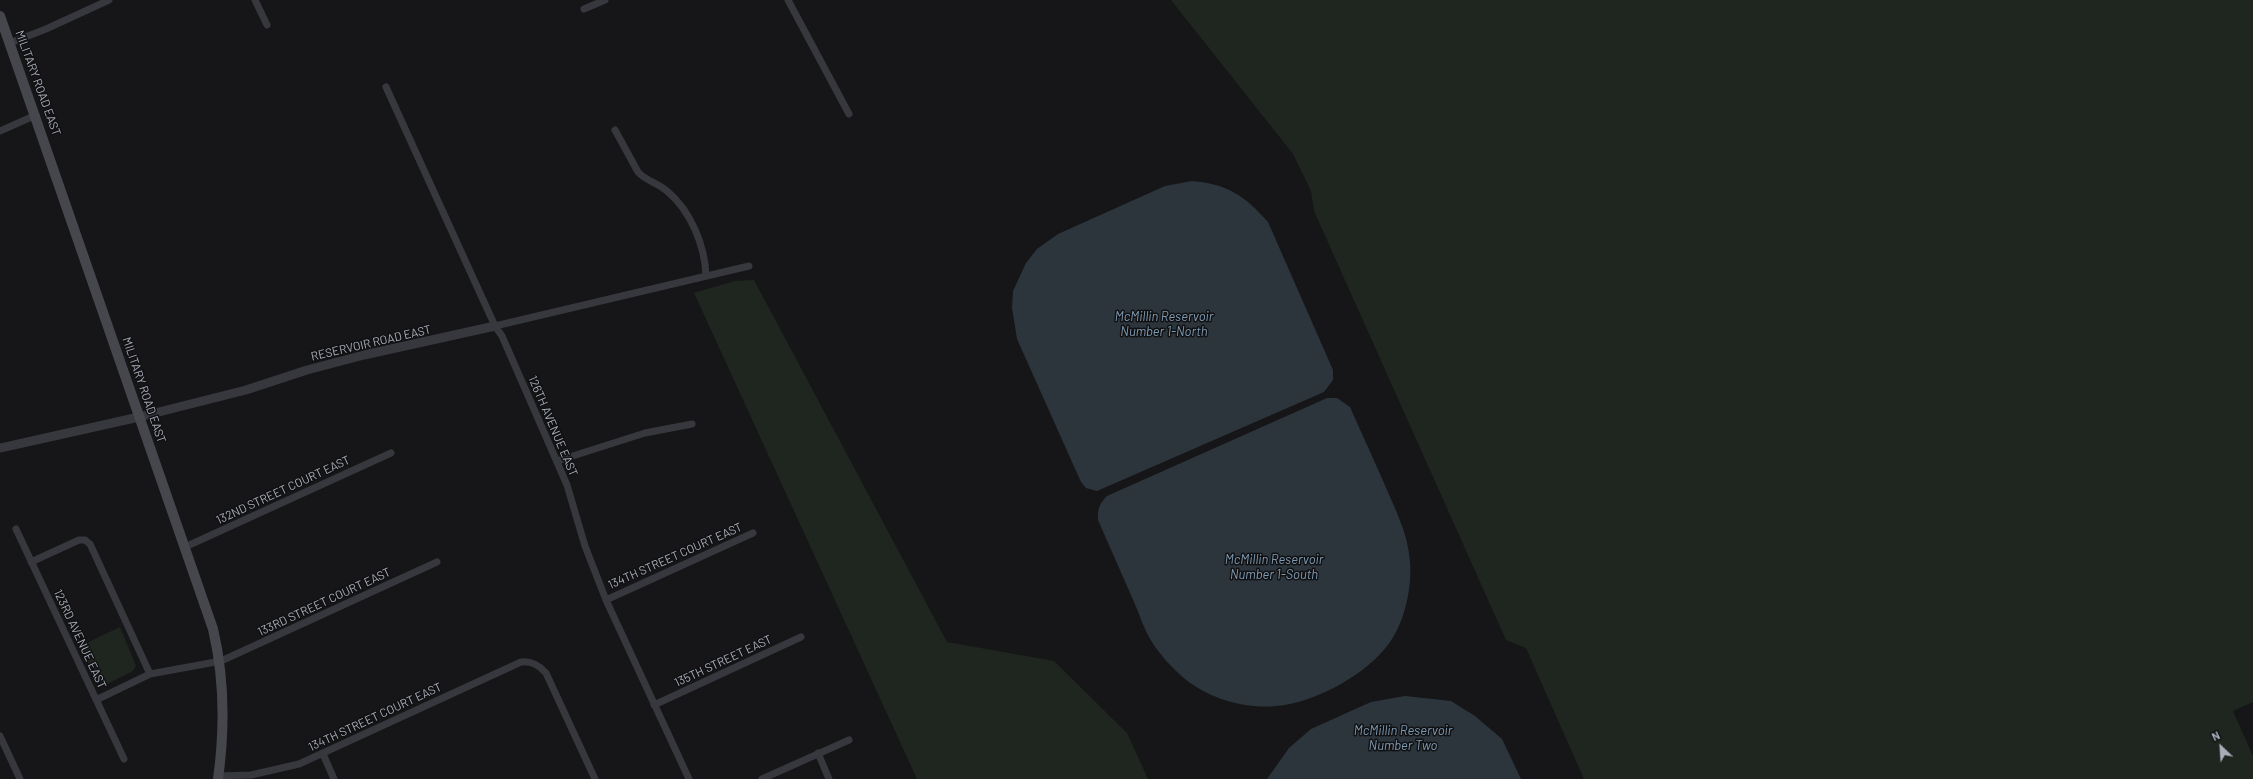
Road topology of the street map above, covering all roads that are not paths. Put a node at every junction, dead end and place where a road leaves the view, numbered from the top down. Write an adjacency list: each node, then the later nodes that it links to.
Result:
1 (108, 0): 8 (street)
2 (256, 0): 7 (street)
3 (605, 0): 5 (street)
4 (788, 0): 10 (street)
5 (584, 9)
6 (0, 16): 8 (main road, MILITARY ROAD EAST)
7 (267, 25)
8 (10, 43): 11 (main road, MILITARY ROAD EAST)
9 (386, 87): 16 (street, 126TH AVENUE EAST)
10 (849, 114)
11 (36, 115): 13 (street); 17 (main road, MILITARY ROAD EAST)
12 (615, 130): 15 (street)
13 (0, 131)
14 (749, 266): 15 (street, RESERVOIR ROAD EAST)
15 (706, 276): 16 (street, RESERVOIR ROAD EAST)
16 (495, 326): 17 (street, RESERVOIR ROAD EAST); 21 (street, 126TH AVENUE EAST)
17 (139, 417): 19 (street, RESERVOIR ROAD EAST); 24 (main road, MILITARY ROAD EAST)
18 (692, 424): 21 (street)
19 (0, 448)
20 (391, 453): 24 (street, 132ND STREET COURT EAST)
21 (557, 461): 27 (street, 126TH AVENUE EAST)
22 (16, 530): 25 (street, 123RD AVENUE EAST)
23 (753, 533): 27 (street, 134TH STREET COURT EAST)
24 (185, 547): 29 (main road, MILITARY ROAD EAST)
25 (31, 562): 30 (street); 31 (street, 123RD AVENUE EAST)
26 (436, 562): 29 (street, 133RD STREET COURT EAST)
27 (606, 600): 32 (street, 126TH AVENUE EAST)
28 (801, 637): 32 (street, 135TH STREET EAST)
29 (221, 661): 30 (street, 133RD STREET COURT EAST); 38 (main road, MILITARY ROAD EAST)
30 (150, 674): 31 (street, 133RD STREET COURT EAST)
31 (96, 700): 37 (street, 123RD AVENUE EAST)
32 (654, 705): 42 (street, 126TH AVENUE EAST)
33 (0, 736): 39 (street)
34 (849, 740): 35 (street)
35 (818, 753): 43 (street); 44 (street)
36 (323, 754): 38 (street, 134TH STREET COURT EAST); 40 (street); 41 (street, 134TH STREET COURT EAST)
37 (124, 759)
38 (219, 778)
39 (20, 779)
40 (334, 779)
41 (595, 779)
42 (689, 779)
43 (762, 779)
44 (829, 779)

